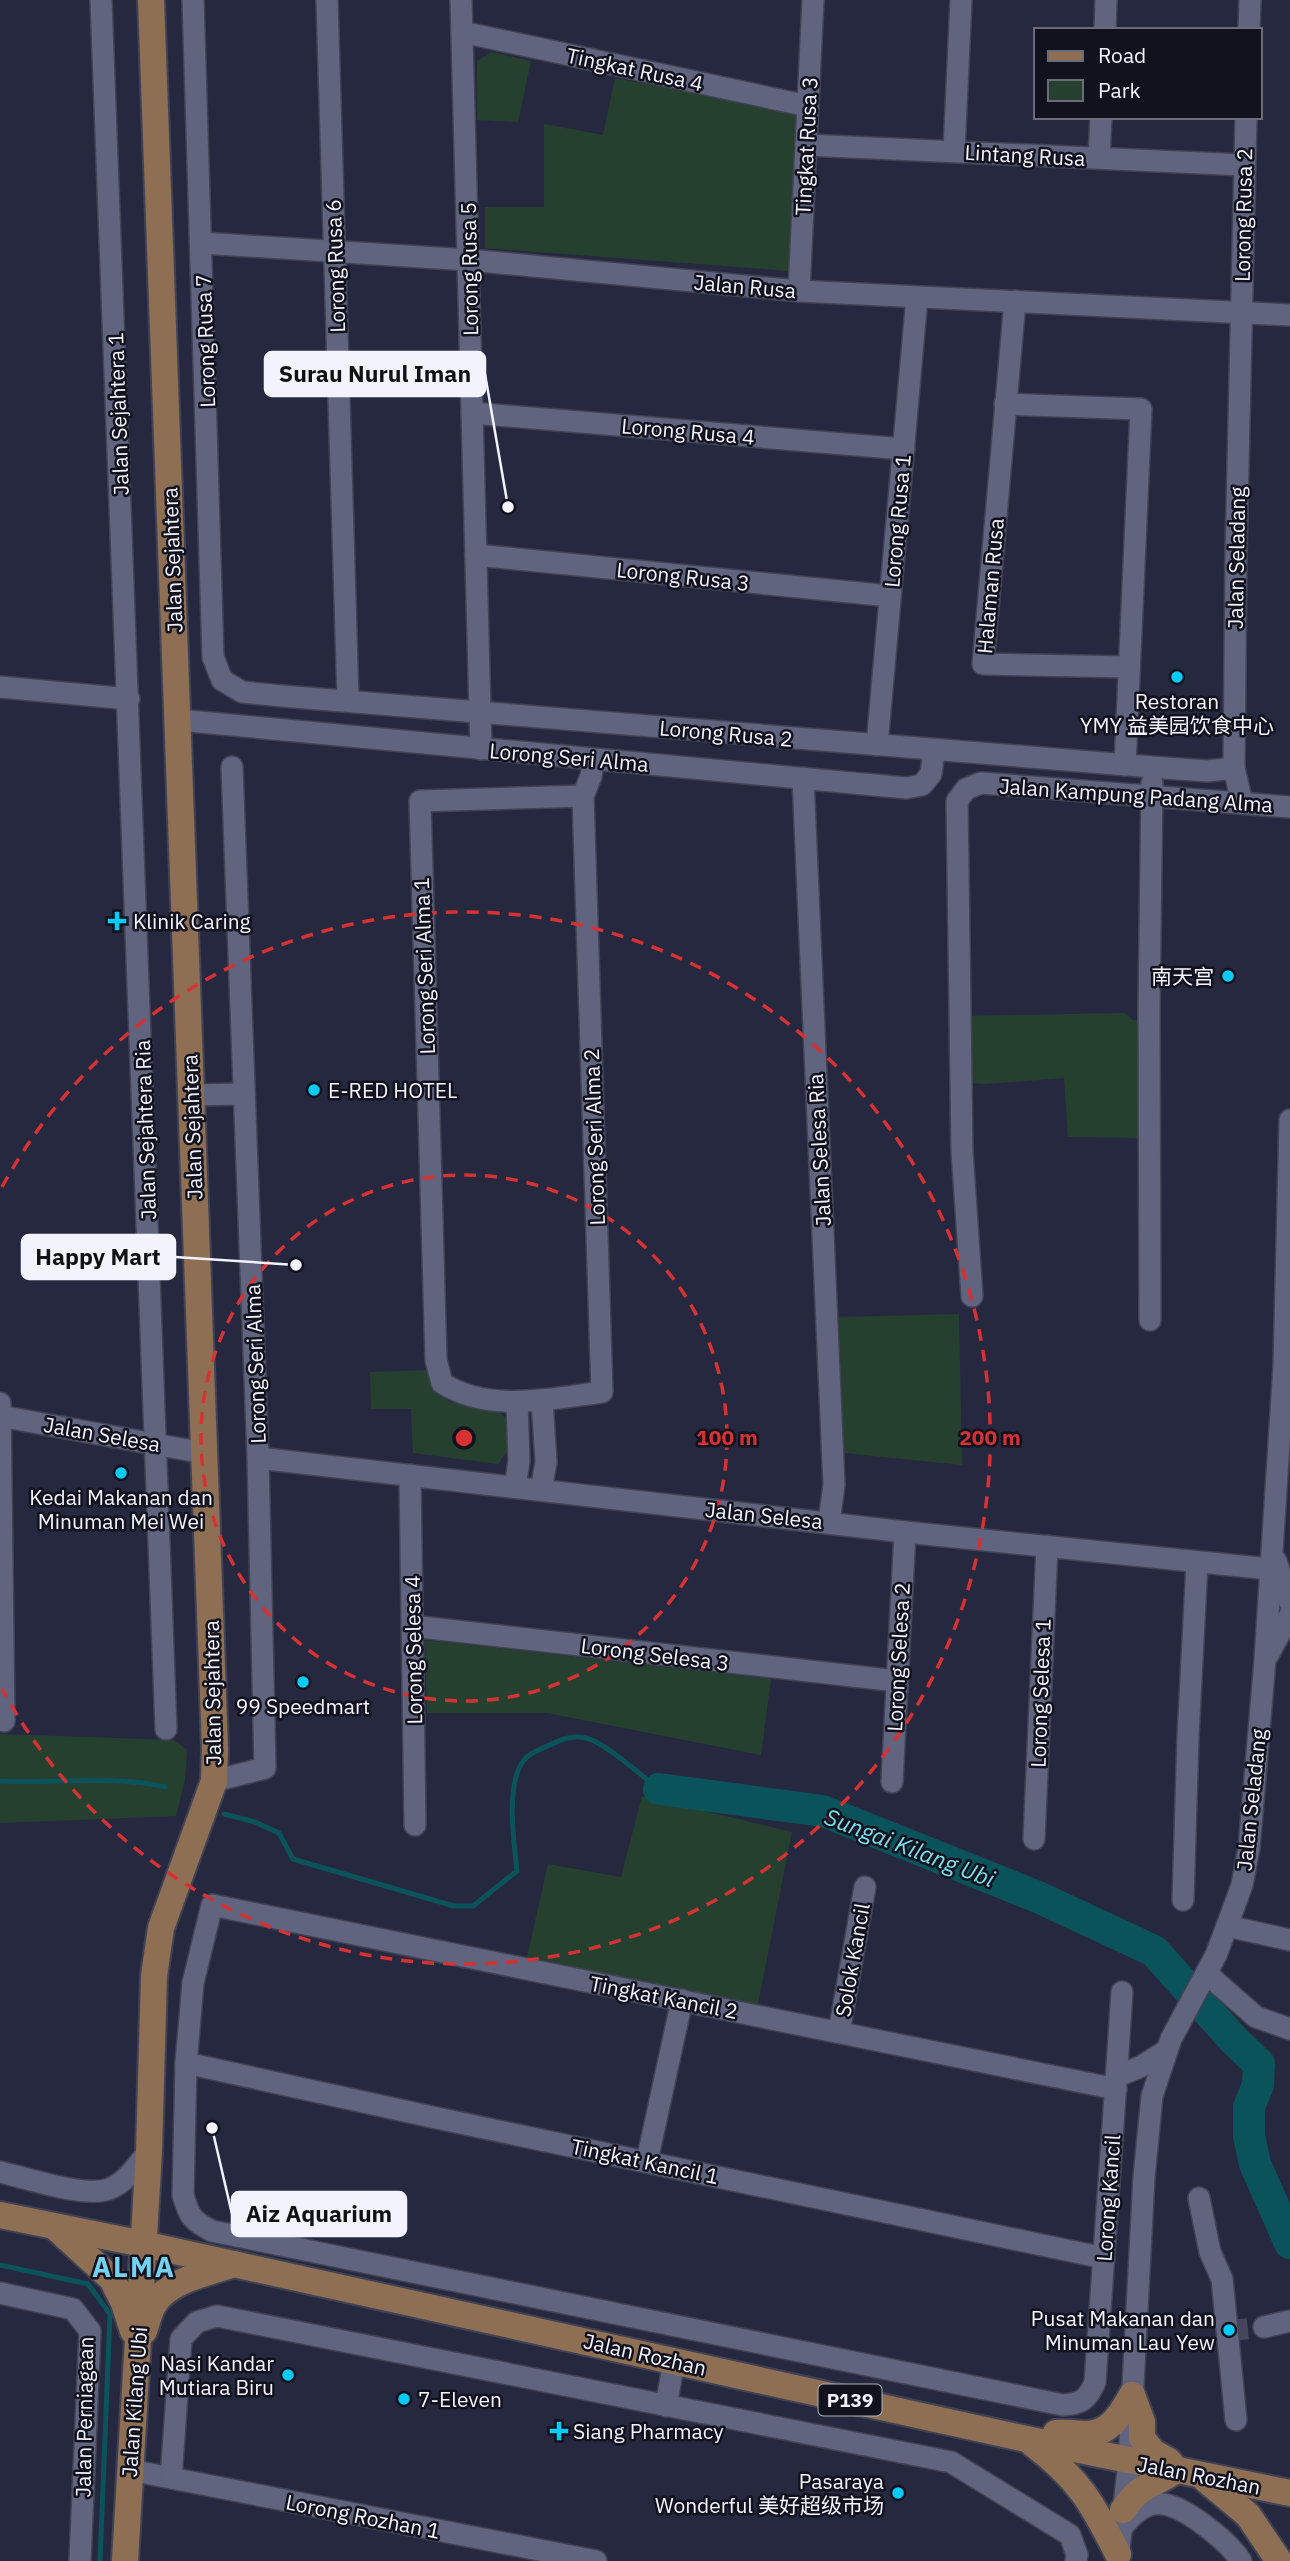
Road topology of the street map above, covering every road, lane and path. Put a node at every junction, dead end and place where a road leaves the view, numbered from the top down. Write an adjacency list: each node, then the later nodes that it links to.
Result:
1 (101, 0): 36 (street, Jalan Sejahtera 1)
2 (151, 0): 39 (main road, Jalan Sejahtera)
3 (193, 0): 20 (street, Lorong Rusa 7)
4 (327, 0): 21 (street, Lorong Rusa 6)
5 (461, 0): 12 (street, Lorong Rusa 5)
6 (813, 0): 13 (street, Tingkat Rusa 3)
7 (961, 0): 17 (street)
8 (1106, 0): 10 (street)
9 (1250, 0): 11 (street)
10 (1105, 28)
11 (1249, 28)
12 (462, 32): 13 (street, Tingkat Rusa 4); 22 (street, Lorong Rusa 5)
13 (808, 106): 16 (street, Tingkat Rusa 3)
14 (1101, 119): 18 (street)
15 (1246, 119): 19 (street, Lorong Rusa 2)
16 (806, 145): 17 (street, Lintang Rusa); 23 (street, Tingkat Rusa 3)
17 (954, 151): 18 (street, Lintang Rusa)
18 (1099, 158): 19 (street, Lintang Rusa)
19 (1244, 165): 26 (street, Lorong Rusa 2)
20 (202, 243): 21 (street, Jalan Rusa); 34 (street, Lorong Rusa 7)
21 (334, 251): 22 (street, Jalan Rusa); 37 (street, Lorong Rusa 6)
22 (469, 260): 23 (street, Jalan Rusa); 29 (street, Lorong Rusa 5)
23 (799, 291): 24 (street, Jalan Rusa)
24 (918, 297): 25 (street, Jalan Rusa); 30 (street, Lorong Rusa 1)
25 (1015, 301): 26 (street, Jalan Rusa); 28 (street, Halaman Rusa)
26 (1241, 312): 27 (street, Jalan Rusa); 48 (street, Jalan Seladang)
27 (1290, 315)
28 (1005, 404): 33 (street); 33 (street, Halaman Rusa)
29 (472, 414): 30 (street, Lorong Rusa 4); 31 (street, Lorong Rusa 5)
30 (904, 449): 32 (street, Lorong Rusa 1)
31 (476, 555): 32 (street, Lorong Rusa 3); 38 (street, Lorong Rusa 5)
32 (890, 596): 40 (street, Lorong Rusa 1)
33 (1129, 667): 45 (street)
34 (222, 680): 37 (street, Lorong Rusa 2)
35 (0, 687): 36 (street)
36 (129, 699): 64 (street, Jalan Sejahtera Ria)
37 (348, 700): 38 (street, Lorong Rusa 2)
38 (480, 713): 40 (street, Lorong Rusa 2); 41 (street, Lorong Rusa 5)
39 (177, 720): 41 (street, Lorong Seri Alma); 56 (main road, Jalan Sejahtera)
40 (877, 746): 42 (street, Lorong Rusa 2)
41 (481, 749): 44 (street, Lorong Seri Alma)
42 (934, 750): 43 (street, Lorong Rusa 2); 49 (street, Lorong Seri Alma)
43 (983, 754): 45 (street, Lorong Rusa 2); 50 (street)
44 (594, 759): 49 (street, Lorong Seri Alma); 51 (street)
45 (1125, 765): 47 (street, Lorong Rusa 2)
46 (232, 766): 55 (street, Lorong Seri Alma)
47 (1152, 767): 48 (street, Lorong Rusa 2); 52 (street)
48 (1234, 768): 53 (street, Jalan Seladang)
49 (803, 778): 70 (street, Jalan Selesa Ria)
50 (981, 783): 52 (street, Jalan Kampung Padang Alma); 58 (street)
51 (583, 796): 60 (street, Lorong Seri Alma 2); 62 (street, Lorong Seri Alma 1)
52 (1152, 797): 53 (street, Jalan Kampung Padang Alma); 59 (street)
53 (1242, 803): 54 (street, Jalan Kampung Padang Alma)
54 (1290, 807)
55 (244, 1094): 56 (street); 66 (street, Lorong Seri Alma)
56 (190, 1095): 65 (main road, Jalan Sejahtera)
57 (1290, 1120): 72 (street, Jalan Seladang)
58 (972, 1296)
59 (1150, 1320)
60 (542, 1400): 62 (street, Lorong Seri Alma 2); 69 (street)
61 (0, 1403): 63 (street)
62 (517, 1403): 68 (street)
63 (0, 1416): 64 (street, Jalan Selesa); 81 (street)
64 (157, 1444): 65 (street, Jalan Selesa); 82 (street, Jalan Sejahtera Ria)
65 (204, 1452): 84 (main road, Jalan Sejahtera)
66 (258, 1458): 67 (street, Jalan Selesa); 84 (street)
67 (410, 1475): 68 (street, Jalan Selesa); 78 (street, Lorong Selesa 4)
68 (515, 1487): 69 (street, Jalan Selesa)
69 (541, 1490): 70 (street, Jalan Selesa)
70 (829, 1522): 71 (street, Jalan Selesa)
71 (905, 1532): 73 (street, Jalan Selesa); 80 (street, Lorong Selesa 2)
72 (1273, 1538): 75 (street, Jalan Seladang); 76 (street)
73 (1047, 1546): 74 (street, Jalan Selesa); 86 (street, Lorong Selesa 1)
74 (1197, 1563): 75 (street, Jalan Selesa); 88 (street)
75 (1270, 1569): 79 (street, Jalan Seladang)
76 (1290, 1603)
77 (1290, 1615): 79 (street)
78 (412, 1626): 80 (street, Lorong Selesa 3); 85 (street, Lorong Selesa 4)
79 (1265, 1660): 89 (street, Jalan Seladang)
80 (897, 1681): 83 (street, Lorong Selesa 2)
81 (4, 1721)
82 (166, 1729)
83 (892, 1782)
84 (212, 1786): 99 (main road, Jalan Sejahtera)
85 (415, 1825)
86 (1034, 1839)
87 (865, 1887): 95 (street, Solok Kancil)
88 (1183, 1900)
89 (1227, 1926): 90 (street); 91 (street, Jalan Seladang)
90 (1290, 1940)
91 (1203, 1980): 94 (street); 96 (street, Jalan Seladang)
92 (1122, 1992): 98 (street, Lorong Kancil)
93 (682, 2000): 95 (street, Tingkat Kancil 2); 97 (street, Tingkat Kancil 2); 100 (street)
94 (1290, 2029)
95 (839, 2032): 98 (street, Tingkat Kancil 2)
96 (1169, 2045): 98 (street); 112 (street, Jalan Seladang)
97 (186, 2063): 100 (street, Tingkat Kancil 1); 109 (street, Jalan Rozhan)
98 (1116, 2083): 106 (street, Lorong Kancil)
99 (149, 2151): 101 (street); 105 (main road, Jalan Sejahtera)
100 (648, 2161): 106 (street, Tingkat Kancil 1)
101 (0, 2172)
102 (1199, 2198): 115 (street)
103 (0, 2215): 104 (main road, Jalan Rozhan / P139)
104 (53, 2225): 105 (main road, Jalan Rozhan / P139); 110 (main road)
105 (143, 2244): 107 (main road, Jalan Rozhan / P139); 110 (main road, Jalan Kilang Ubi)
106 (1104, 2258): 113 (street, Lorong Kancil)
107 (234, 2264): 110 (main road); 111 (main road, Jalan Rozhan / P139)
108 (0, 2293): 124 (street, Jalan Perniagaan)
109 (667, 2324): 111 (street); 113 (street, Jalan Rozhan)
110 (138, 2346): 118 (main road, Jalan Kilang Ubi)
111 (667, 2359): 114 (street); 116 (main road, Jalan Rozhan / P139)
112 (1132, 2395): 116 (main road); 117 (street, Jalan Seladang); 119 (main road)
113 (1085, 2400)
114 (666, 2406): 121 (street); 127 (street)
115 (1236, 2420)
116 (1026, 2439): 117 (main road, Jalan Rozhan / P139); 123 (main road)
117 (1129, 2461): 119 (main road, Jalan Rozhan / P139); 123 (street, Jalan Seladang)
118 (130, 2470): 121 (street, Lorong Rozhan 1); 125 (main road, Jalan Kilang Ubi)
119 (1175, 2471): 120 (main road, Jalan Rozhan / P139); 123 (main road)
120 (1201, 2476): 122 (main road, Jalan Rozhan / P139); 129 (main road)
121 (172, 2478): 126 (street, Lorong Rozhan 1)
122 (1290, 2498)
123 (1120, 2539): 128 (street)
124 (80, 2561)
125 (125, 2561)
126 (596, 2561)
127 (1076, 2561)
128 (1241, 2561)
129 (1279, 2561)

